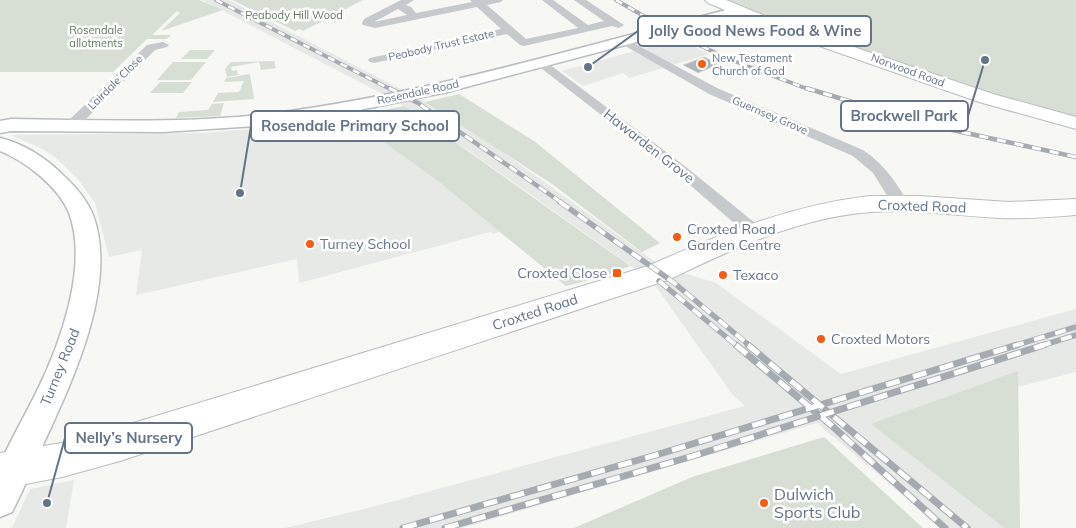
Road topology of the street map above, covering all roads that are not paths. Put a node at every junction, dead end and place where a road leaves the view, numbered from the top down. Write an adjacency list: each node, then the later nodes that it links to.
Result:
1 (409, 0): 7 (street)
2 (498, 0): 6 (street)
3 (546, 0): 11 (street)
4 (579, 0): 10 (street, Guernsey Grove)
5 (714, 0): 8 (main road, Norwood Road)
6 (477, 2): 9 (street); 12 (street, Peabody Trust Estate)
7 (398, 6): 9 (street); 9 (street)
8 (738, 11): 13 (street, Rosendale Road); 18 (main road, Norwood Road)
9 (414, 17)
10 (614, 22): 11 (street); 13 (street, Guernsey Grove)
11 (586, 29): 14 (street)
12 (509, 30): 14 (street, Peabody Trust Estate); 16 (street, Peabody Trust Estate)
13 (631, 39): 17 (street, Rosendale Road); 21 (street, Guernsey Grove)
14 (524, 43): 17 (street, Peabody Trust Estate)
15 (163, 45): 19 (street, Lairdale Close)
16 (374, 60)
17 (544, 62): 19 (street, Rosendale Road); 23 (street, Hawarden Grove)
18 (1076, 123)
19 (71, 126): 20 (street, Rosendale Road)
20 (3, 130): 24 (street, Turney Road)
21 (902, 204): 22 (main road, Croxted Road); 23 (main road, Croxted Road)
22 (1076, 207)
23 (754, 231): 24 (main road, Croxted Road)
24 (5, 480)

